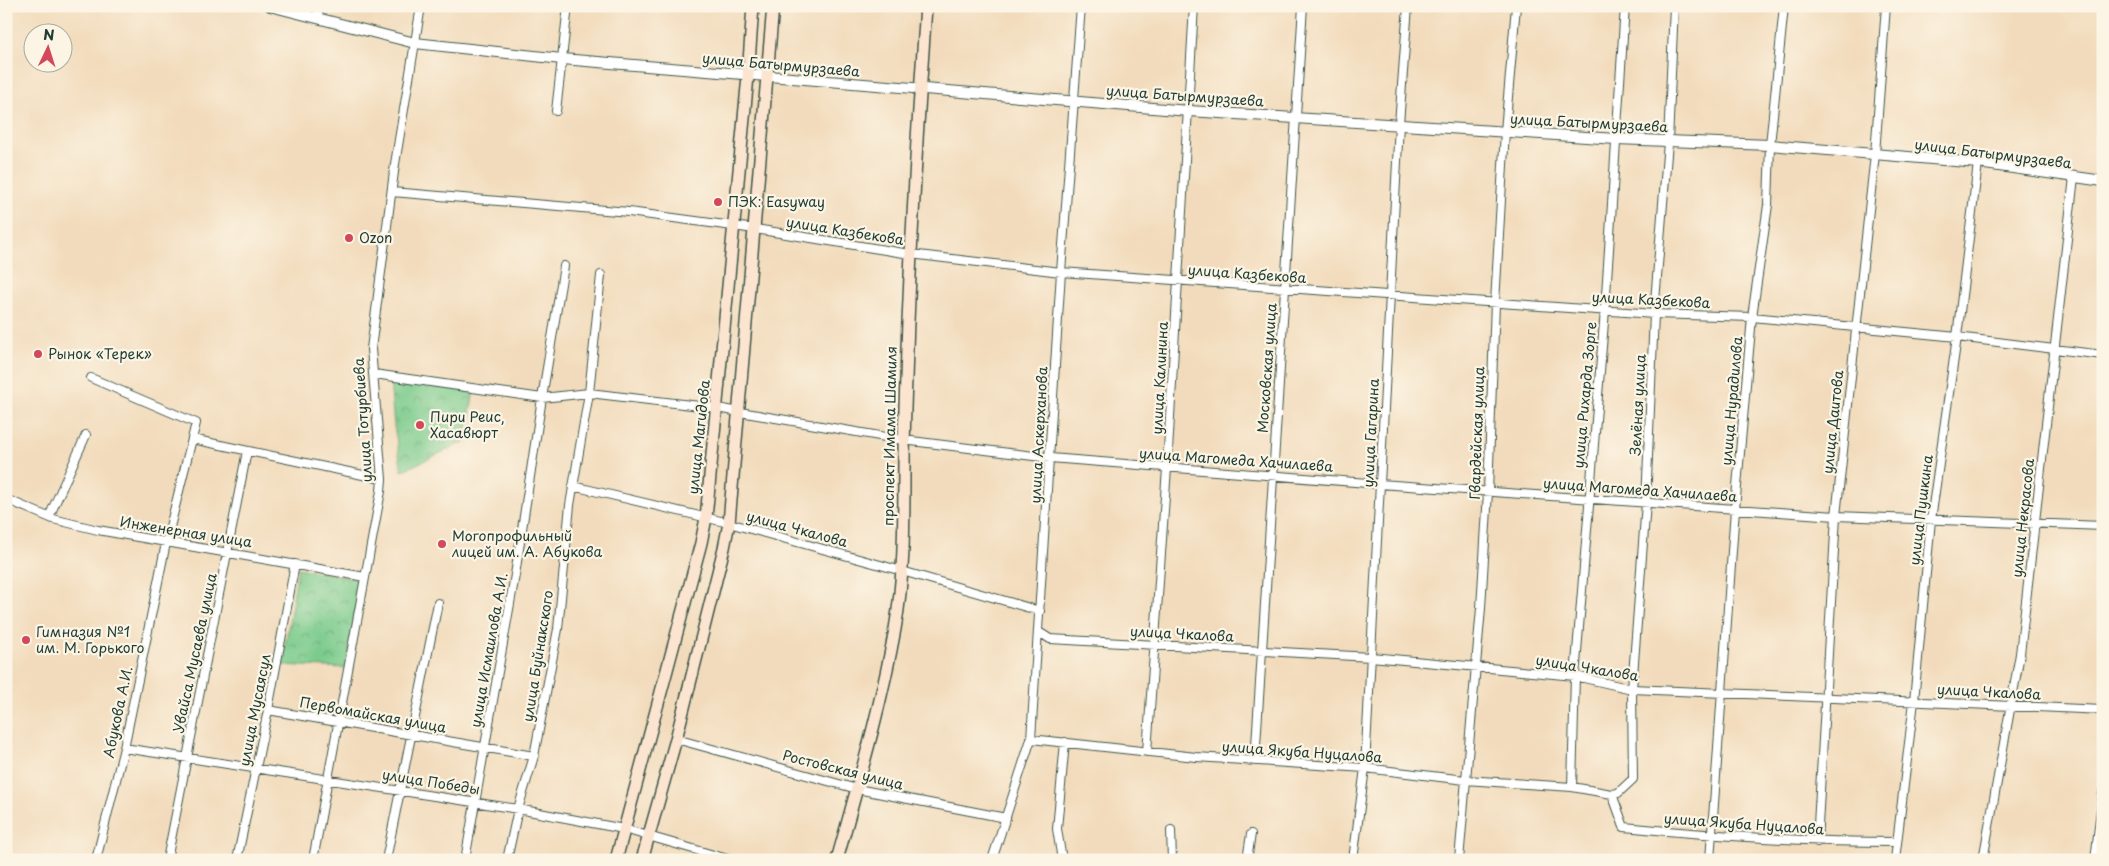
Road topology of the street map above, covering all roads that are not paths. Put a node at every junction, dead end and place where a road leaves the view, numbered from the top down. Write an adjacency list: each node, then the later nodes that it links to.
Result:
1 (270, 6): 17 (street, улица Батырмурзаева)
2 (319, 6): 17 (street)
3 (421, 6): 18 (street, улица Тотурбиева)
4 (568, 6): 19 (street)
5 (753, 6): 20 (main road, улица Магидова)
6 (773, 6): 21 (main road)
7 (926, 6): 22 (main road, проспект Имама Шамиля)
8 (1081, 6): 23 (street, улица Аскерханова)
9 (1194, 6): 25 (street, улица Калинина)
10 (1303, 6): 26 (street, Московская улица)
11 (1408, 6): 27 (street, улица Гагарина)
12 (1516, 6): 28 (street, Гвардейская улица)
13 (1625, 6): 29 (street, улица Рихарда Зорге)
14 (1674, 6): 30 (street, Зелёная улица)
15 (1784, 6): 31 (street, улица Нурадилова)
16 (1886, 6): 32 (street, улица Даитова)
17 (317, 18): 18 (street, улица Батырмурзаева)
18 (415, 43): 19 (street, улица Батырмурзаева); 36 (street, улица Тотурбиева)
19 (562, 60): 20 (street, улица Батырмурзаева); 24 (street)
20 (748, 76): 21 (street, улица Батырмурзаева); 37 (main road, улица Магидова)
21 (767, 78): 22 (street, улица Батырмурзаева); 38 (main road)
22 (920, 90): 23 (street, улица Батырмурзаева); 39 (main road, проспект Имама Шамиля)
23 (1073, 101): 25 (street, улица Батырмурзаева); 41 (street, улица Аскерханова)
24 (556, 110)
25 (1189, 111): 26 (street, улица Батырмурзаева); 43 (street, улица Калинина)
26 (1296, 118): 27 (street, улица Батырмурзаева); 44 (street, Московская улица)
27 (1399, 124): 28 (street, улица Батырмурзаева); 45 (street, улица Гагарина)
28 (1505, 131): 29 (street, улица Батырмурзаева); 46 (street, Гвардейская улица)
29 (1616, 140): 30 (street, улица Батырмурзаева); 47 (street, улица Рихарда Зорге)
30 (1668, 142): 31 (street, улица Батырмурзаева); 48 (street, Зелёная улица)
31 (1770, 145): 32 (street, улица Батырмурзаева); 49 (street, улица Нурадилова)
32 (1875, 154): 33 (street, улица Батырмурзаева); 50 (street, улица Даитова)
33 (1978, 163): 34 (street, улица Батырмурзаева); 51 (street, улица Пушкина)
34 (2074, 177): 35 (street, улица Батырмурзаева); 52 (street, улица Некрасова)
35 (2103, 181)
36 (392, 192): 37 (street, улица Казбекова); 54 (street, улица Тотурбиева)
37 (734, 226): 38 (street, улица Казбекова); 58 (main road, улица Магидова)
38 (755, 229): 39 (street, улица Казбекова); 59 (main road)
39 (910, 254): 41 (street, улица Казбекова); 62 (main road, проспект Имама Шамиля)
40 (564, 266): 57 (street, улица Исмаилова А.И.)
41 (1061, 272): 43 (street, улица Казбекова); 64 (street, улица Аскерханова)
42 (601, 275): 56 (street, улица Буйнакского)
43 (1178, 282): 44 (street, улица Казбекова); 65 (street, улица Калинина)
44 (1285, 289): 45 (street, улица Казбекова); 66 (street, Московская улица)
45 (1390, 295): 46 (street, улица Казбекова); 68 (street, улица Гагарина)
46 (1494, 303): 47 (street, улица Казбекова); 70 (street, Гвардейская улица)
47 (1605, 310): 48 (street, улица Казбекова); 72 (street, улица Рихарда Зорге)
48 (1654, 314): 49 (street, улица Казбекова); 73 (street, Зелёная улица)
49 (1752, 317): 50 (street, улица Казбекова); 74 (street, улица Нурадилова)
50 (1856, 328): 51 (street, улица Казбекова); 75 (street, улица Даитова)
51 (1957, 337): 52 (street, улица Казбекова); 78 (street, улица Пушкина)
52 (2053, 349): 53 (street, улица Казбекова); 80 (street, улица Некрасова)
53 (2103, 354)
54 (374, 374): 57 (street, улица Магомеда Хачилаева); 67 (street, улица Тотурбиева)
55 (91, 378): 61 (street, Абукова А.И.)
56 (589, 393): 57 (street, улица Магомеда Хачилаева); 58 (street, улица Магомеда Хачилаева); 69 (street, улица Буйнакского)
57 (542, 398): 107 (street, улица Исмаилова А.И.)
58 (717, 408): 59 (street, улица Магомеда Хачилаева); 77 (main road, улица Магидова)
59 (739, 412): 62 (street, улица Магомеда Хачилаева); 79 (main road)
60 (86, 435): 76 (street)
61 (192, 439): 63 (street); 82 (street, Абукова А.И.)
62 (904, 440): 64 (street, улица Магомеда Хачилаева); 85 (main road, проспект Имама Шамиля)
63 (248, 451): 67 (street); 83 (street, Увайса Мусаева улица)
64 (1050, 458): 65 (street, улица Магомеда Хачилаева); 88 (street, улица Аскерханова)
65 (1167, 468): 66 (street, улица Магомеда Хачилаева); 90 (street, улица Калинина)
66 (1273, 476): 68 (street, улица Магомеда Хачилаева); 91 (street, Московская улица)
67 (382, 479): 86 (street, улица Тотурбиева)
68 (1380, 484): 70 (street, улица Магомеда Хачилаева); 92 (street, улица Гагарина)
69 (573, 486): 77 (street, улица Чкалова); 110 (street, улица Буйнакского)
70 (1488, 492): 72 (street, улица Магомеда Хачилаева); 93 (street, Гвардейская улица)
71 (6, 499): 76 (street, Инженерная улица)
72 (1589, 499): 73 (street, улица Магомеда Хачилаева); 94 (street, улица Рихарда Зорге)
73 (1646, 503): 74 (street, улица Магомеда Хачилаева); 95 (street, Зелёная улица)
74 (1735, 509): 75 (street, улица Магомеда Хачилаева); 96 (street, улица Нурадилова)
75 (1836, 516): 78 (street, улица Магомеда Хачилаева); 97 (street, улица Даитова)
76 (49, 517): 82 (street, Инженерная улица)
77 (706, 518): 79 (street, улица Чкалова); 125 (main road, улица Магидова)
78 (1931, 520): 80 (street, улица Магомеда Хачилаева); 98 (street, улица Пушкина)
79 (728, 524): 85 (street, улица Чкалова); 104 (main road)
80 (2036, 524): 81 (street, улица Магомеда Хачилаева); 99 (street, улица Некрасова)
81 (2103, 526)
82 (166, 544): 83 (street, Инженерная улица); 108 (street, Абукова А.И.)
83 (229, 552): 84 (street, Инженерная улица); 111 (street, Увайса Мусаева улица)
84 (295, 564): 86 (street, Инженерная улица); 100 (street, улица Мусаясул)
85 (902, 571): 88 (street, улица Чкалова); 118 (main road, проспект Имама Шамиля)
86 (365, 576): 102 (street, улица Тотурбиева)
87 (438, 603): 103 (street)
88 (1040, 611): 89 (street, улица Аскерханова)
89 (1039, 632): 90 (street, улица Чкалова); 105 (street, улица Аскерханова)
90 (1154, 644): 91 (street, улица Чкалова); 109 (street, улица Калинина)
91 (1262, 650): 92 (street, улица Чкалова); 112 (street, Московская улица)
92 (1371, 657): 93 (street, улица Чкалова); 114 (street, улица Гагарина)
93 (1476, 667): 94 (street, улица Чкалова); 116 (street, Гвардейская улица)
94 (1575, 676): 95 (street, улица Чкалова); 117 (street, улица Рихарда Зорге)
95 (1632, 689): 96 (street, улица Чкалова); 121 (street, Зелёная улица)
96 (1721, 693): 97 (street, улица Чкалова); 129 (street, улица Нурадилова)
97 (1826, 698): 98 (street, улица Чкалова); 130 (street, улица Даитова)
98 (1914, 702): 99 (street, улица Чкалова); 131 (street, улица Пушкина)
99 (2012, 706): 101 (street, улица Чкалова); 151 (street, улица Некрасова)
100 (268, 710): 102 (street, Первомайская улица); 113 (street, улица Мусаясул)
101 (2103, 710)
102 (339, 722): 103 (street, Первомайская улица); 115 (street, улица Тотурбиева)
103 (413, 735): 107 (street, Первомайская улица); 119 (street)
104 (676, 739): 118 (street, Ростовская улица); 128 (main road)
105 (1031, 739): 106 (street, улица Якуба Нуцалова); 124 (street, улица Аскерханова)
106 (1065, 742): 109 (street, улица Якуба Нуцалова); 144 (street)
107 (484, 747): 110 (street, Первомайская улица); 122 (street, улица Исмаилова А.И.)
108 (124, 748): 111 (street, улица Победы); 132 (street, Абукова А.И.)
109 (1147, 752): 112 (street, улица Якуба Нуцалова)
110 (534, 756): 123 (street, улица Буйнакского)
111 (187, 757): 113 (street, улица Победы); 133 (street, Увайса Мусаева улица)
112 (1255, 761): 114 (street, улица Якуба Нуцалова)
113 (256, 768): 115 (street, улица Победы); 134 (street, улица Мусаясул)
114 (1365, 768): 116 (street, улица Якуба Нуцалова); 147 (street, улица Гагарина)
115 (327, 780): 119 (street, улица Победы); 135 (street, улица Тотурбиева)
116 (1466, 780): 117 (street, улица Якуба Нуцалова); 148 (street, Гвардейская улица)
117 (1572, 787): 121 (street, улица Якуба Нуцалова)
118 (857, 789): 124 (street, Ростовская улица); 142 (main road, проспект Имама Шамиля)
119 (401, 790): 122 (street, улица Победы); 136 (street)
120 (2103, 792): 152 (street)
121 (1612, 794): 129 (street, улица Якуба Нуцалова)
122 (475, 802): 123 (street, улица Победы); 137 (street, улица Исмаилова А.И.)
123 (518, 809): 125 (street, улица Победы); 138 (street, улица Буйнакского)
124 (1006, 818): 143 (street, улица Аскерханова)
125 (624, 830): 128 (street, улица Победы); 139 (main road, улица Магидова)
126 (1171, 830): 145 (street)
127 (1251, 834): 146 (street)
128 (649, 836): 140 (main road); 141 (street, улица Победы)
129 (1712, 836): 130 (street, улица Якуба Нуцалова); 149 (street, улица Нурадилова)
130 (1818, 842): 131 (street, улица Якуба Нуцалова)
131 (1898, 842): 150 (street, улица Пушкина)
132 (96, 860)
133 (167, 860)
134 (237, 860)
135 (313, 860)
136 (386, 860)
137 (465, 860)
138 (507, 860)
139 (616, 860)
140 (642, 860)
141 (731, 860)
142 (836, 860)
143 (992, 860)
144 (1062, 860)
145 (1172, 860)
146 (1247, 860)
147 (1353, 860)
148 (1459, 860)
149 (1710, 860)
150 (1895, 860)
151 (1983, 860)
152 (2095, 860)

